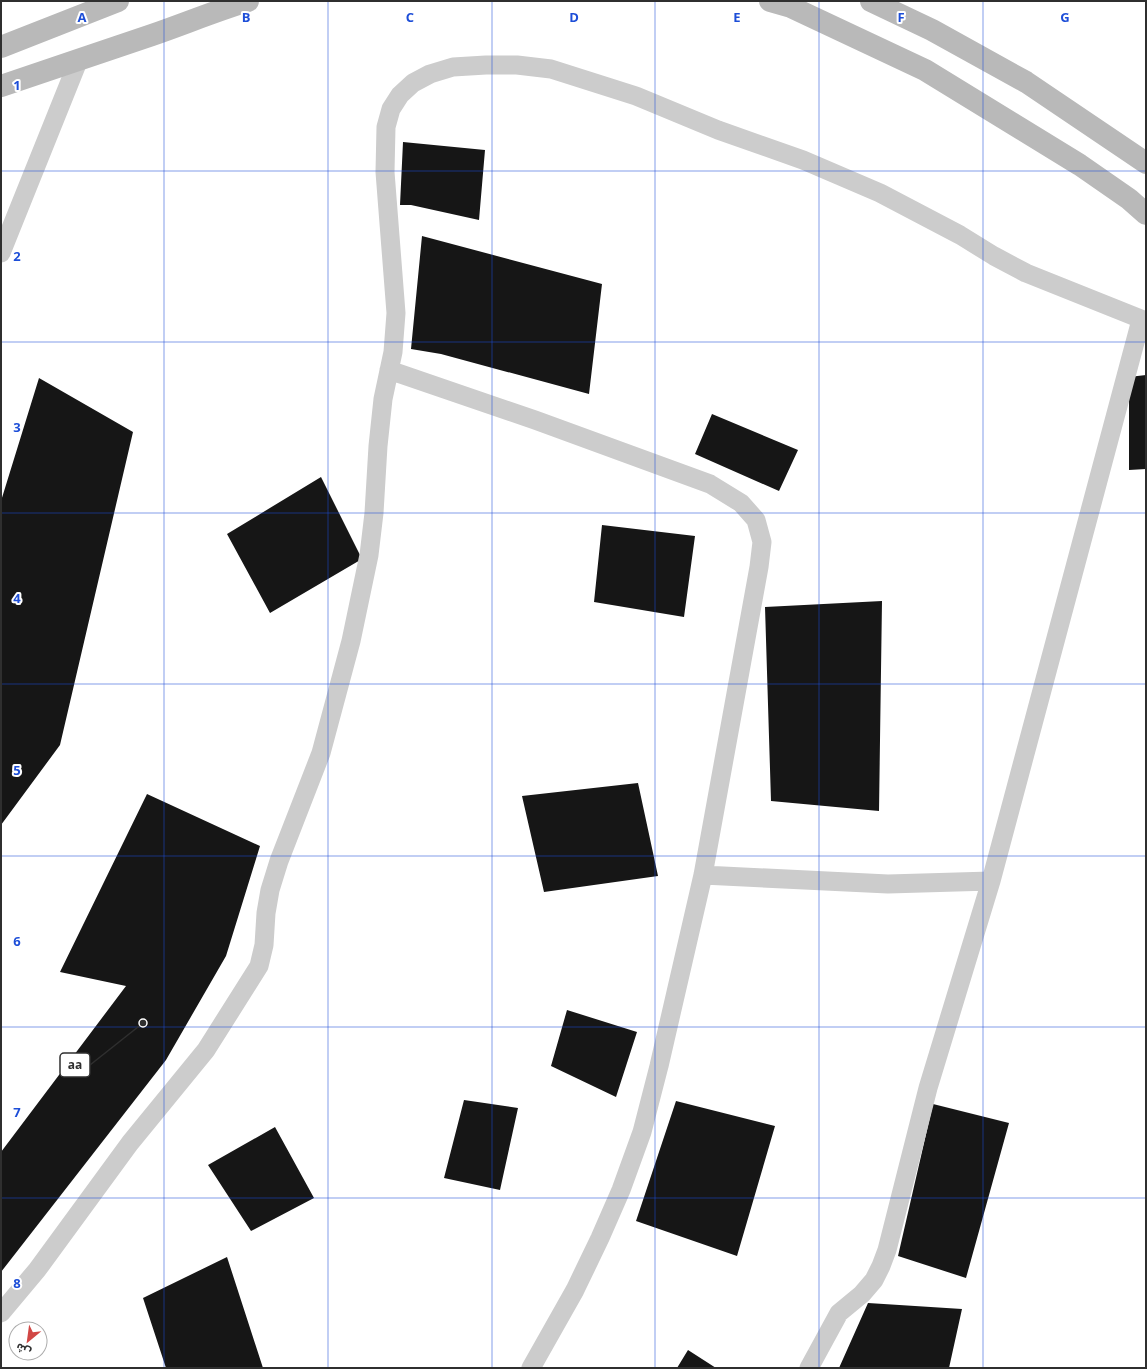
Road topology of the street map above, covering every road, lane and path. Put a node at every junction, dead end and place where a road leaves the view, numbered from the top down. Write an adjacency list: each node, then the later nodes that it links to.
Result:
1 (118, 1): 5 (main road)
2 (248, 1): 6 (main road)
3 (770, 1): 9 (main road)
4 (871, 1): 8 (main road)
5 (1, 47)
6 (79, 59): 7 (main road); 10 (street)
7 (1, 86)
8 (1146, 163)
9 (1146, 214)
10 (1, 253)
11 (1144, 320): 12 (street); 14 (street)
12 (388, 370): 13 (street); 15 (street)
13 (703, 875): 14 (street); 16 (street)
14 (991, 881): 17 (street)
15 (1, 1313)
16 (531, 1368)
17 (809, 1368)

